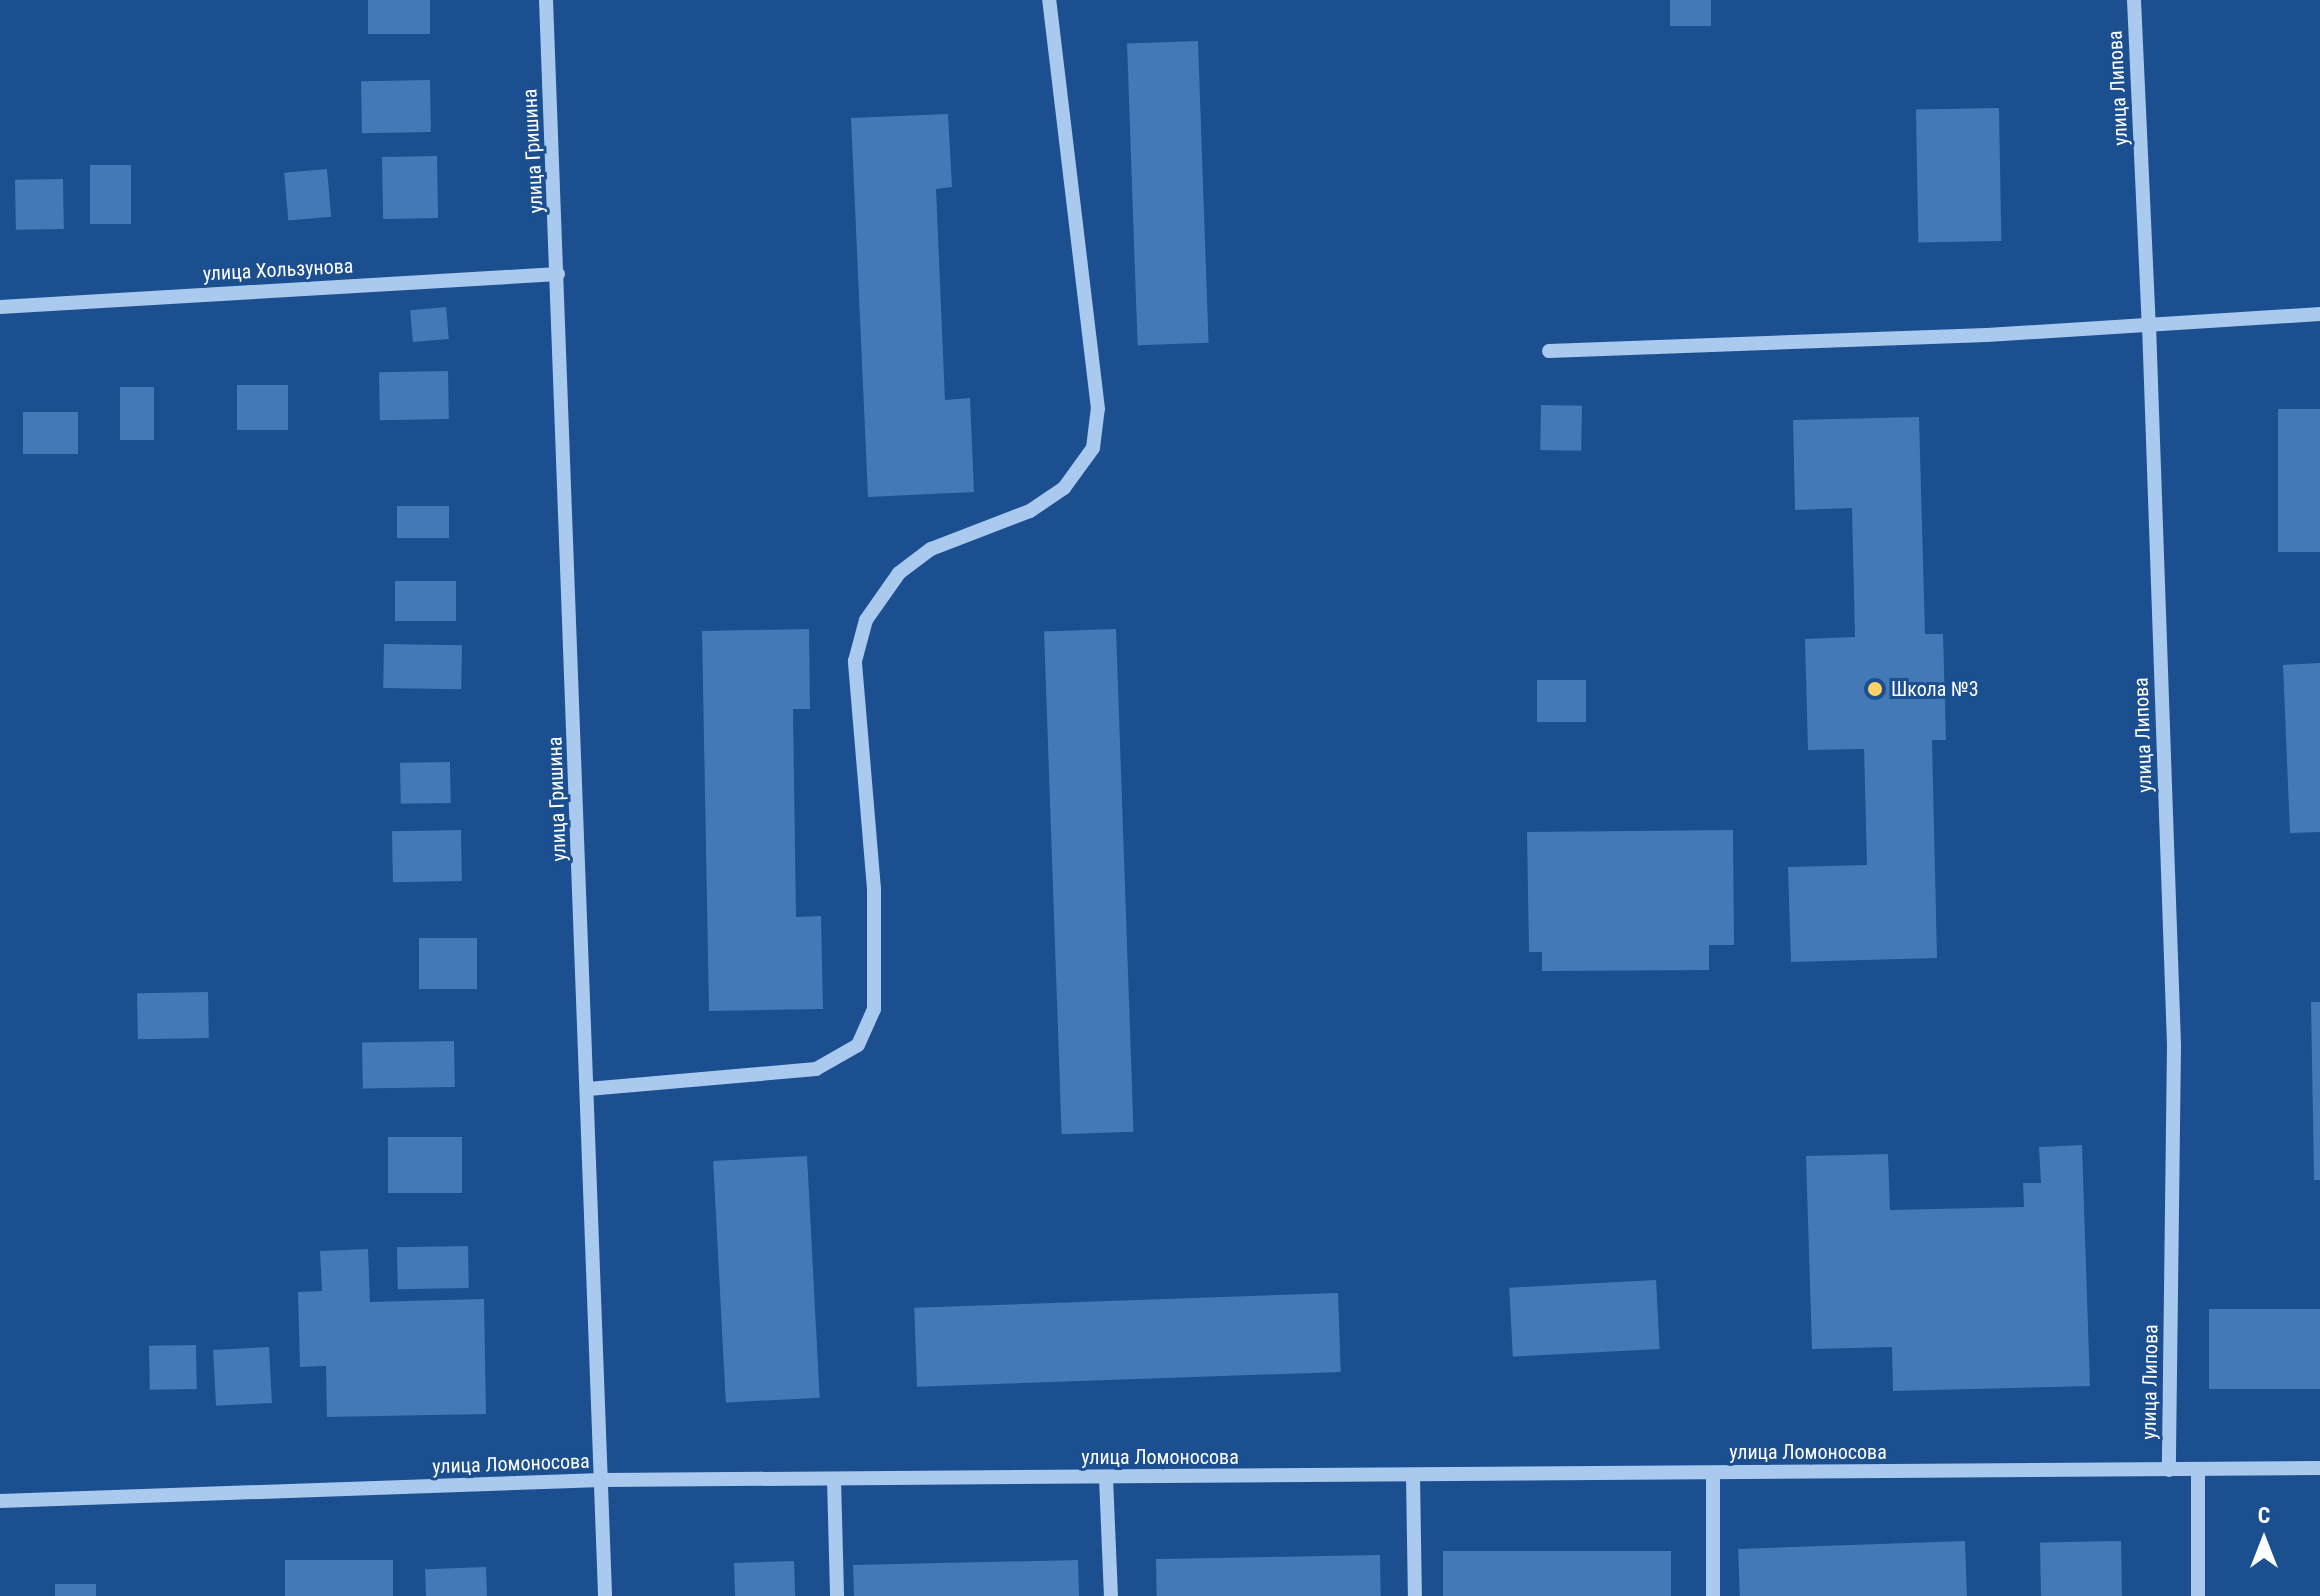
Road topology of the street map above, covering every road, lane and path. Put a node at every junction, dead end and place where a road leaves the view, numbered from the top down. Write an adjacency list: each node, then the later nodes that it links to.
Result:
1 (546, 0): 4 (street, улица Гришина)
2 (1049, 0): 9 (street)
3 (2134, 0): 7 (street, улица Липова)
4 (558, 274): 5 (street, улица Хользунова); 9 (street, улица Гришина)
5 (0, 307)
6 (2320, 314): 7 (street)
7 (2149, 325): 8 (street); 12 (street, улица Липова)
8 (1549, 351)
9 (588, 1089): 17 (street, улица Гришина)
10 (2320, 1468): 11 (street, улица Ломоносова)
11 (2198, 1469): 12 (street, улица Ломоносова); 24 (street)
12 (2169, 1470): 13 (street, улица Ломоносова)
13 (1713, 1473): 14 (street, улица Ломоносова); 23 (street)
14 (1413, 1475): 15 (street, улица Ломоносова); 22 (street)
15 (1106, 1478): 16 (street, улица Ломоносова); 21 (street)
16 (834, 1479): 17 (street, улица Ломоносова); 20 (street)
17 (602, 1480): 18 (street, улица Ломоносова); 19 (street, улица Гришина)
18 (0, 1501)
19 (605, 1596)
20 (837, 1596)
21 (1111, 1596)
22 (1415, 1596)
23 (1713, 1596)
24 (2198, 1596)

